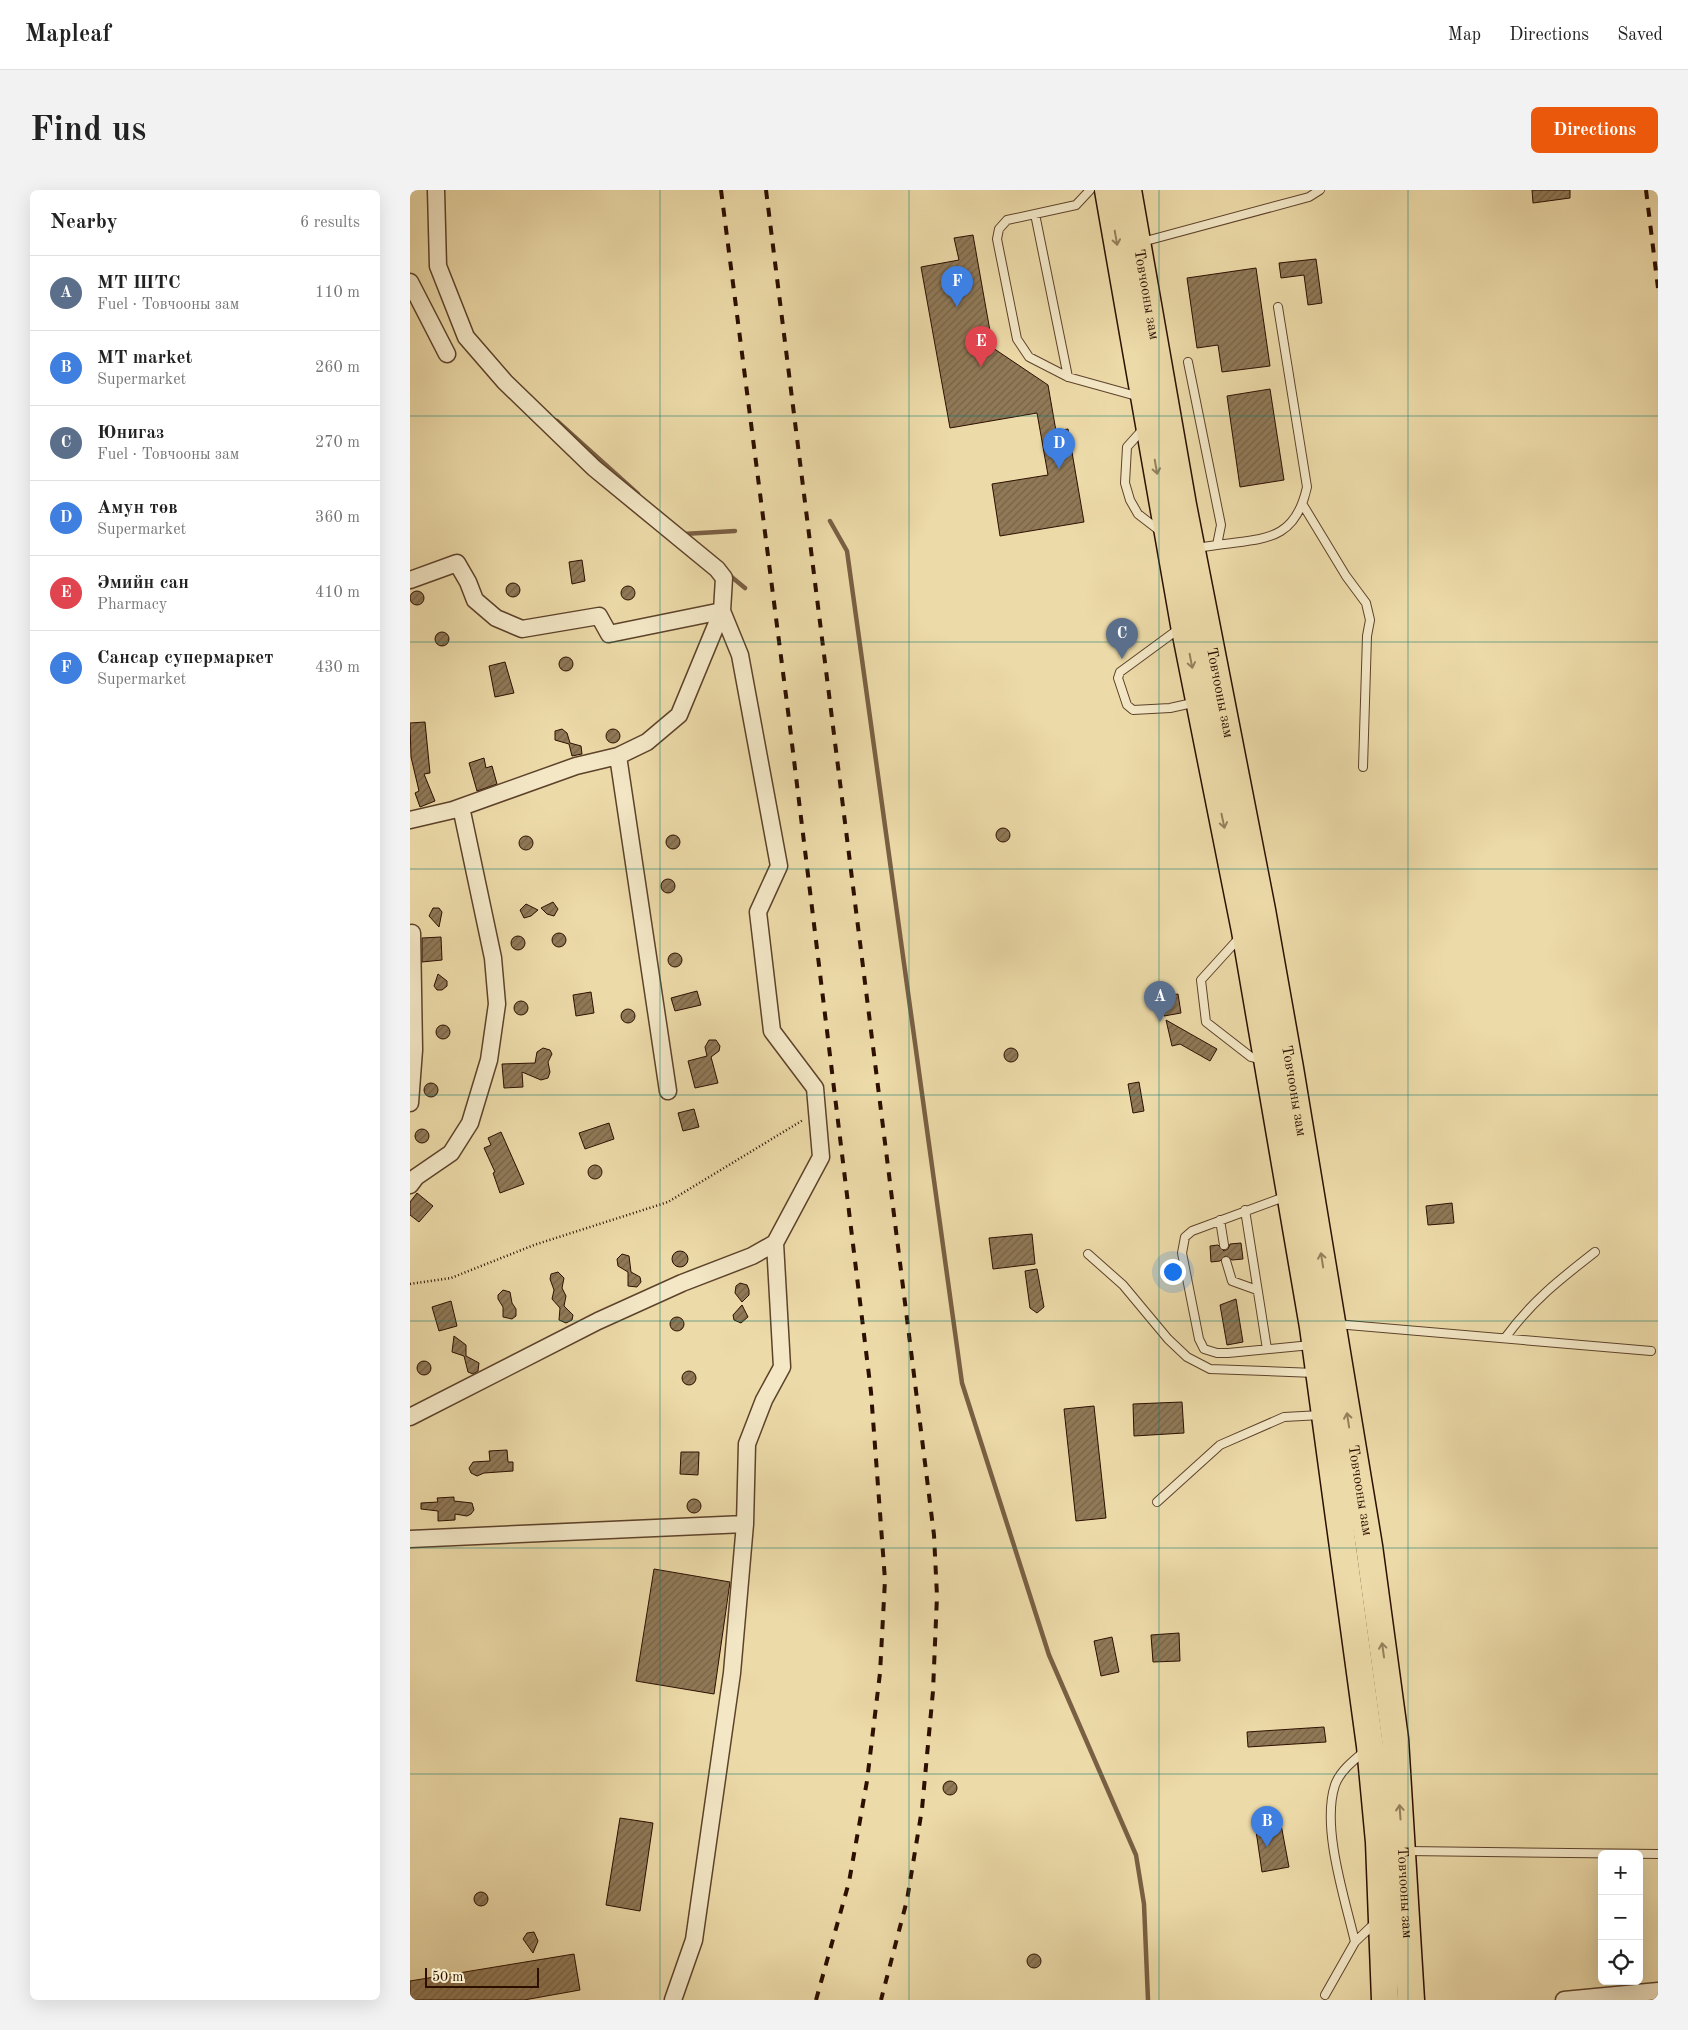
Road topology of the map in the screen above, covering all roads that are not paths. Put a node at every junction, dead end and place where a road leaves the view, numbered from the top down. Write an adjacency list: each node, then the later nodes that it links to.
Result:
1 (436, 190): 19 (street)
2 (1090, 190): 6 (lane)
3 (1108, 190): 13 (highway, Товчооны зам, one-way to 13)
4 (1128, 190): 7 (highway, Товчооны зам)
5 (1320, 190): 7 (lane)
6 (1035, 214): 12 (lane); 12 (lane)
7 (1137, 243): 16 (highway, Товчооны зам)
8 (410, 282): 10 (street)
9 (1278, 307): 15 (lane)
10 (447, 354)
11 (1188, 362): 17 (lane)
12 (1068, 377): 13 (lane)
13 (1144, 398): 14 (highway, Товчооны зам)
14 (1149, 423): 16 (highway, Товчооны зам, one-way to 16); 16 (lane)
15 (1303, 505): 17 (lane); 23 (lane)
16 (1180, 544): 17 (lane); 20 (highway, Товчооны зам); 41 (highway, Товчооны зам, one-way to 16)
17 (1217, 545)
18 (410, 580): 19 (street)
19 (722, 611): 22 (street); 35 (street)
20 (1184, 625): 21 (highway, Товчооны зам, one-way to 21); 21 (lane)
21 (1199, 702): 26 (highway, Товчооны зам, one-way to 26)
22 (618, 756): 24 (street); 29 (street)
23 (1363, 767)
24 (461, 807): 25 (street); 31 (street)
25 (410, 820)
26 (1245, 931): 28 (highway, Товчооны зам); 28 (lane)
27 (412, 933): 30 (street)
28 (1269, 1062): 32 (highway, Товчооны зам)
29 (668, 1091)
30 (410, 1104)
31 (412, 1175)
32 (1291, 1194): 33 (lane); 43 (highway, Товчооны зам)
33 (1245, 1210): 34 (lane); 40 (lane)
34 (1220, 1220): 36 (lane); 44 (lane)
35 (775, 1243): 48 (street); 50 (street)
36 (1224, 1244)
37 (1596, 1252): 42 (lane)
38 (1088, 1254): 46 (lane)
39 (1226, 1260): 40 (lane)
40 (1257, 1290): 44 (lane)
41 (1333, 1324): 42 (lane); 53 (highway, Товчооны зам, one-way to 41)
42 (1504, 1338): 45 (lane)
43 (1315, 1344): 44 (lane); 46 (highway, Товчооны зам)
44 (1267, 1349)
45 (1651, 1350)
46 (1319, 1373): 47 (highway, Товчооны зам)
47 (1325, 1415): 49 (lane); 52 (highway, Товчооны зам)
48 (410, 1416)
49 (1157, 1502)
50 (745, 1524): 51 (street); 59 (street)
51 (410, 1538)
52 (1370, 1746): 55 (highway, Товчооны зам); 56 (lane)
53 (1402, 1851): 54 (lane); 61 (highway, Товчооны зам)
54 (1658, 1854)
55 (1382, 1917): 56 (lane); 60 (highway, Товчооны зам)
56 (1355, 1942): 58 (lane)
57 (1658, 1991): 62 (street)
58 (1324, 1995)
59 (672, 2000)
60 (1384, 2000)
61 (1411, 2000)
62 (1564, 2000)

